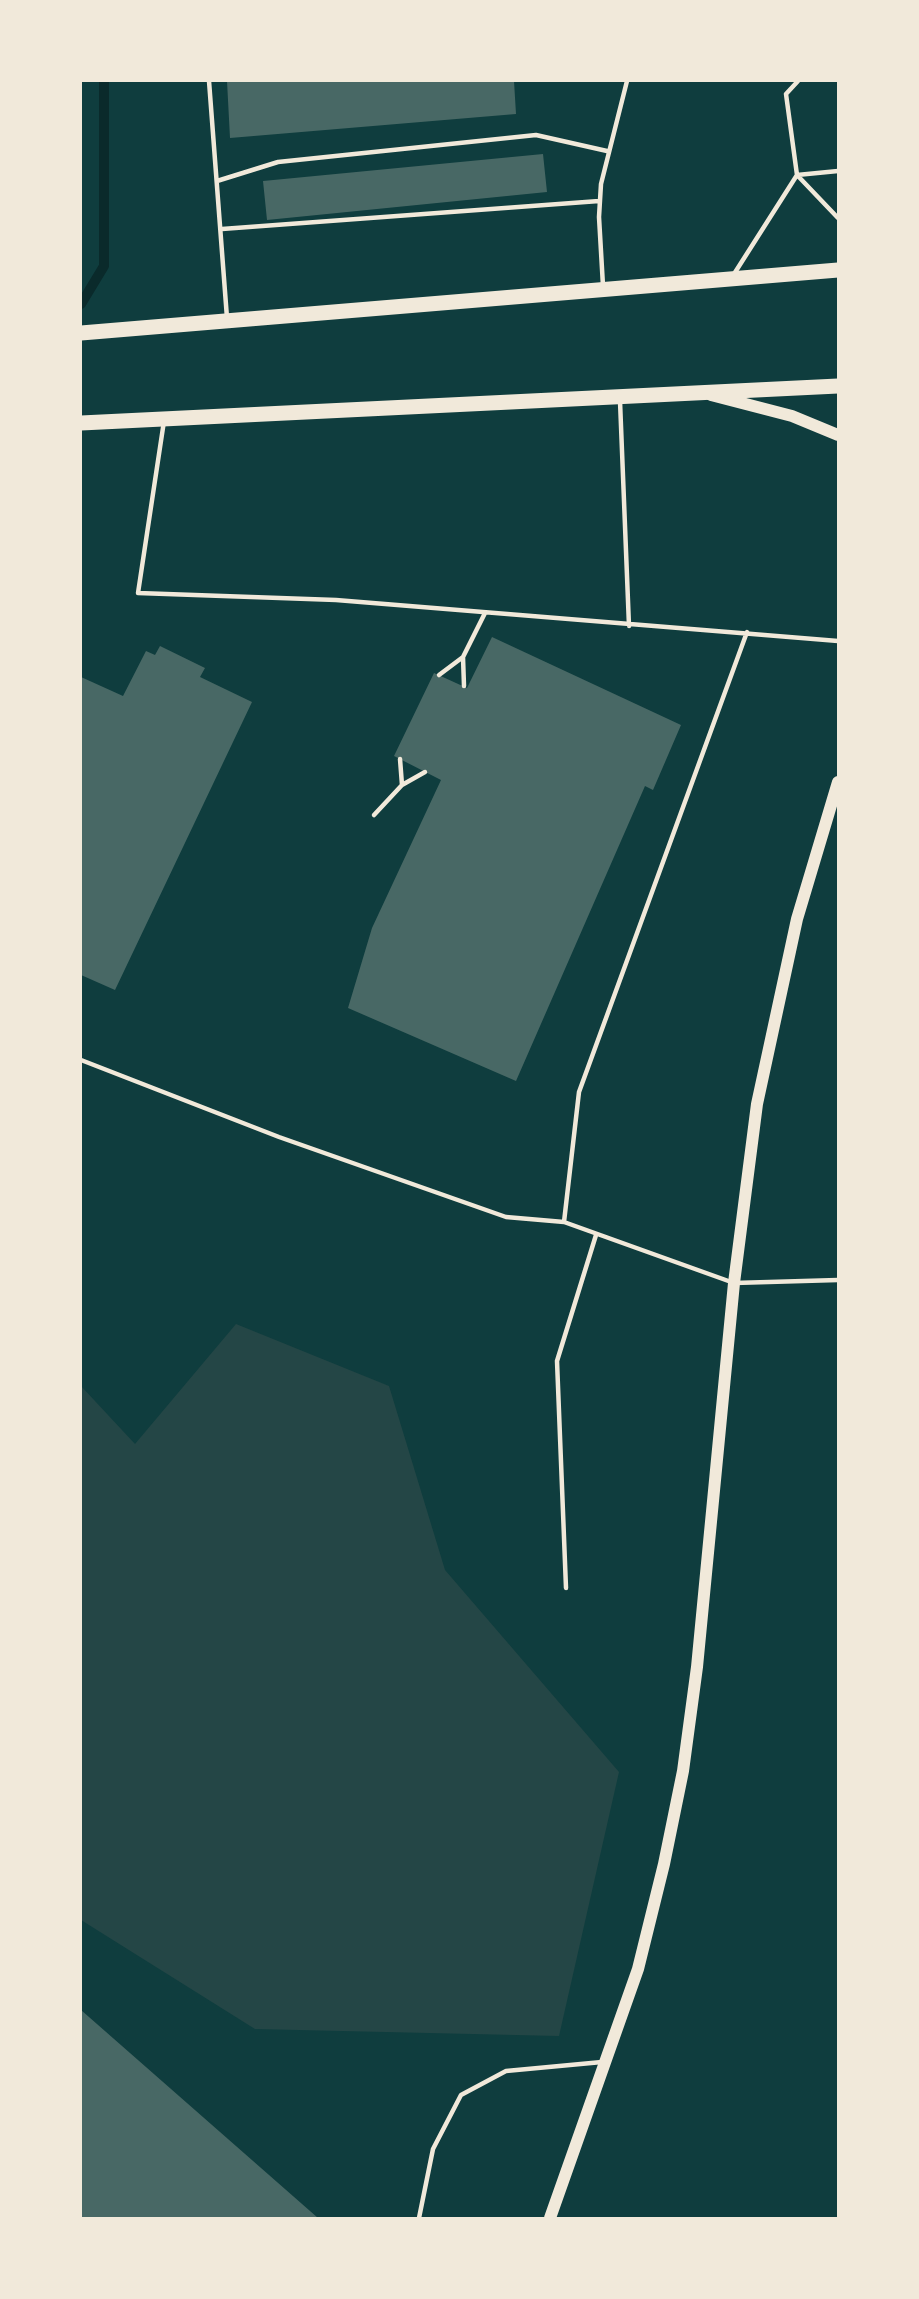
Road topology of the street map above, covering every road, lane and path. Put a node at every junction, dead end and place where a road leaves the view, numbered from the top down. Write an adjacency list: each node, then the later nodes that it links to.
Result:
1 (209, 81): 7 (lane)
2 (627, 81): 4 (lane)
3 (798, 81): 6 (lane)
4 (607, 151): 7 (lane); 8 (lane)
5 (838, 171): 6 (lane)
6 (797, 175): 9 (lane); 12 (lane)
7 (218, 182): 10 (lane)
8 (599, 201): 10 (lane); 13 (lane)
9 (838, 218)
10 (222, 229): 14 (lane)
11 (838, 270): 12 (main road)
12 (731, 279): 13 (main road)
13 (603, 289): 14 (main road)
14 (227, 321): 15 (main road)
15 (81, 333)
16 (838, 386): 17 (main road)
17 (698, 392): 18 (main road); 21 (main road)
18 (620, 396): 19 (main road); 23 (lane)
19 (164, 419): 20 (main road); 22 (lane)
20 (81, 423)
21 (838, 435)
22 (485, 613): 23 (lane); 26 (lane)
23 (628, 626): 24 (lane)
24 (747, 632): 25 (lane); 35 (lane)
25 (838, 641)
26 (463, 657): 27 (lane); 28 (lane)
27 (439, 675)
28 (464, 686)
29 (400, 759): 32 (lane)
30 (425, 772): 32 (lane)
31 (838, 782): 38 (main road)
32 (402, 785): 33 (lane)
33 (374, 815)
34 (81, 1060): 35 (lane)
35 (564, 1222): 36 (lane)
36 (596, 1235): 38 (lane); 39 (lane)
37 (838, 1280): 38 (lane)
38 (734, 1283): 40 (main road)
39 (566, 1588)
40 (605, 2062): 41 (lane); 42 (main road)
41 (419, 2218)
42 (550, 2218)

